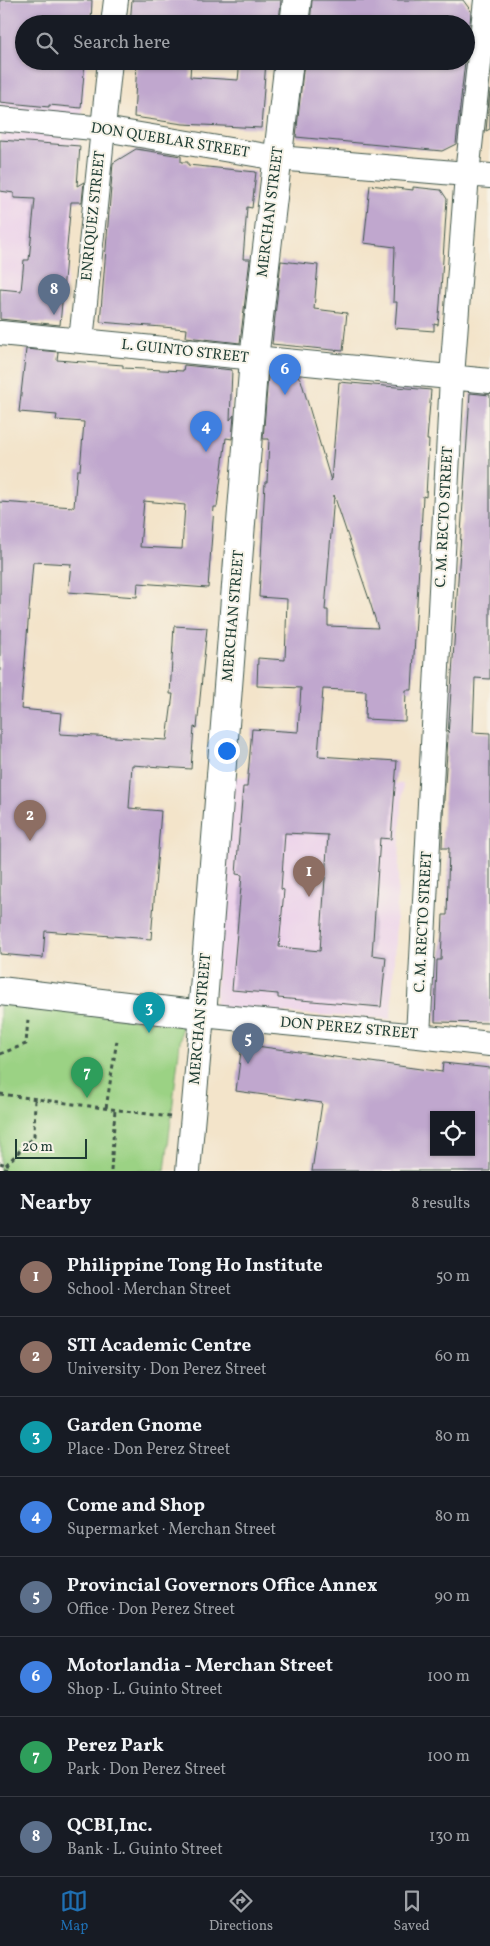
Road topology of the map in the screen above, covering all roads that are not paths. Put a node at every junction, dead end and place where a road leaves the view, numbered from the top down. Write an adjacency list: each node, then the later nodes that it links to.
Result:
1 (116, 0): 4 (street)
2 (297, 0): 5 (main road)
3 (486, 0): 11 (street, C. M. RECTO STREET)
4 (114, 15)
5 (295, 15)
6 (109, 70): 9 (street, ENRIQUEZ STREET)
7 (288, 70): 10 (main road, MERCHAN STREET)
8 (0, 119): 9 (street, DON QUEBLAR STREET)
9 (104, 129): 10 (street, DON QUEBLAR STREET); 13 (street, ENRIQUEZ STREET)
10 (278, 158): 11 (street, DON QUEBLAR STREET); 14 (main road, MERCHAN STREET)
11 (479, 175): 15 (street, C. M. RECTO STREET)
12 (0, 333): 13 (street, L. GUINTO STREET)
13 (81, 340): 14 (street, L. GUINTO STREET)
14 (254, 359): 15 (street, L. GUINTO STREET); 18 (main road, MERCHAN STREET)
15 (452, 377): 16 (street, L. GUINTO STREET); 19 (street, C. M. RECTO STREET)
16 (490, 381)
17 (0, 991): 18 (main road, DON PEREZ STREET)
18 (202, 1015): 19 (street, DON PEREZ STREET); 21 (street, MERCHAN STREET)
19 (418, 1036): 20 (street, DON PEREZ STREET)
20 (490, 1044)
21 (188, 1171)

